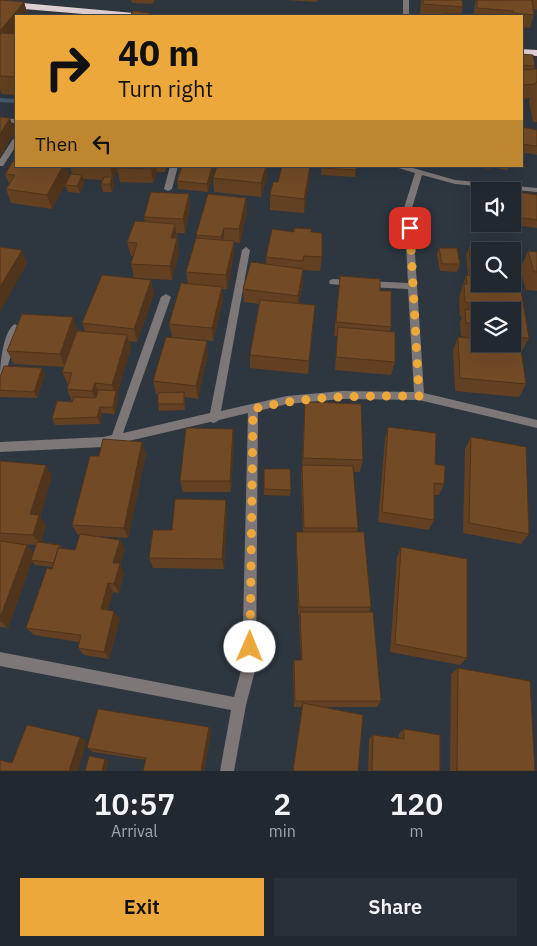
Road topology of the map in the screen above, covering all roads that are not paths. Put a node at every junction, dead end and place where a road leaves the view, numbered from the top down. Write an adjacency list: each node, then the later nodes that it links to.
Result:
1 (406, 0): 4 (street)
2 (0, 4): 3 (highway)
3 (123, 15)
4 (406, 15)
5 (523, 52): 6 (highway)
6 (537, 53)
7 (0, 120): 8 (street)
8 (15, 121)
9 (15, 142): 10 (street)
10 (0, 164)
11 (174, 167): 14 (street)
12 (400, 167): 13 (street)
13 (419, 172): 15 (street); 18 (street)
14 (168, 189)
15 (537, 190)
16 (246, 250): 24 (street)
17 (333, 282): 18 (street)
18 (413, 286): 22 (street)
19 (166, 298): 26 (street)
20 (15, 328): 21 (street)
21 (0, 374)
22 (419, 396): 23 (street); 25 (street)
23 (253, 409): 24 (street); 29 (street)
24 (214, 418): 26 (street)
25 (537, 424)
26 (116, 439): 27 (street)
27 (0, 447)
28 (0, 658): 29 (street)
29 (239, 705): 30 (street)
30 (227, 771)

